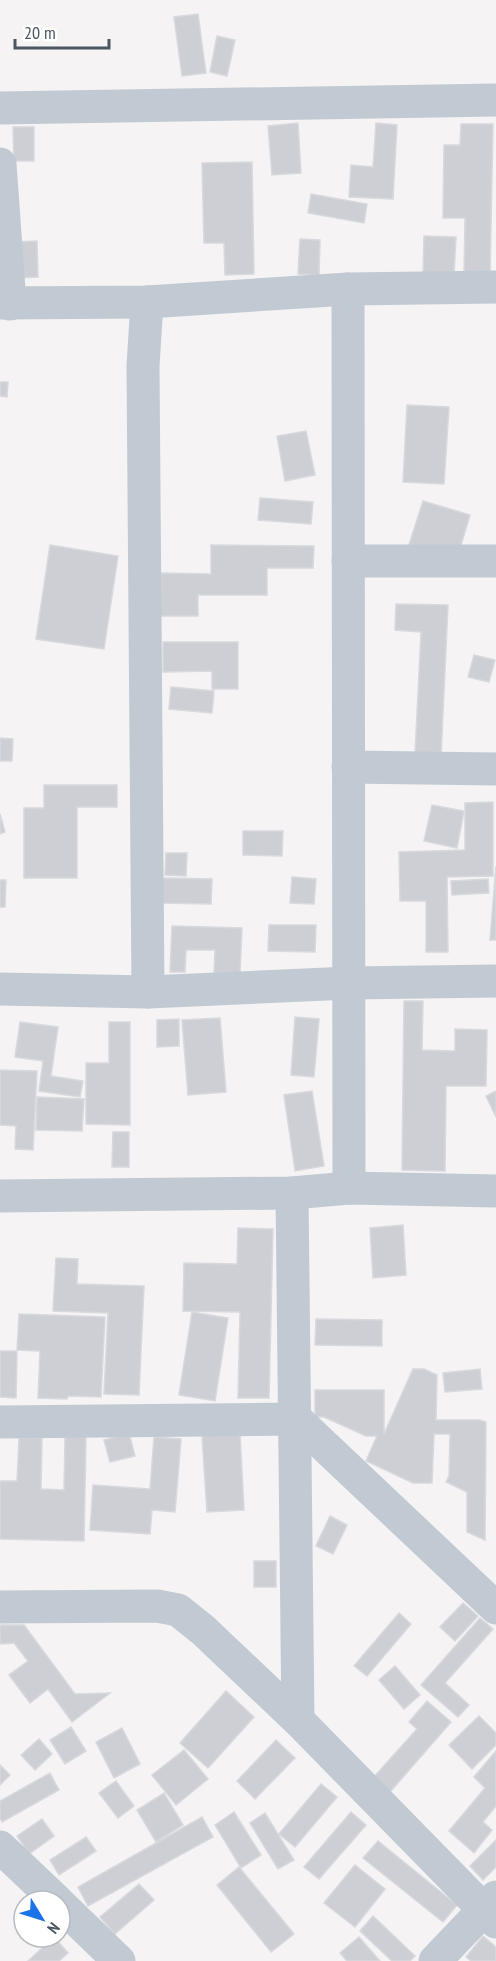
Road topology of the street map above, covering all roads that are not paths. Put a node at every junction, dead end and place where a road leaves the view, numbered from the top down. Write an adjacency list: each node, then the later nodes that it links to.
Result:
1 (496, 100): 2 (street)
2 (0, 108)
3 (0, 164): 7 (street)
4 (496, 287): 5 (street)
5 (348, 289): 6 (street); 8 (street)
6 (147, 302): 7 (street); 15 (street)
7 (5, 303)
8 (348, 561): 9 (street); 10 (street)
9 (496, 561)
10 (348, 766): 11 (street); 13 (street)
11 (496, 769)
12 (496, 981): 13 (street)
13 (349, 983): 15 (street); 16 (street)
14 (0, 989): 15 (street)
15 (148, 992)
16 (349, 1188): 17 (street); 18 (street)
17 (496, 1191)
18 (292, 1193): 19 (street); 20 (street)
19 (0, 1196)
20 (296, 1419): 21 (street); 23 (street); 24 (street)
21 (0, 1422)
22 (0, 1607): 24 (street)
23 (496, 1608)
24 (298, 1720): 27 (street)
25 (0, 1847): 26 (street)
26 (44, 1889)
27 (492, 1910): 30 (street)
28 (72, 1916): 29 (street)
29 (119, 1961)
30 (435, 1961)

